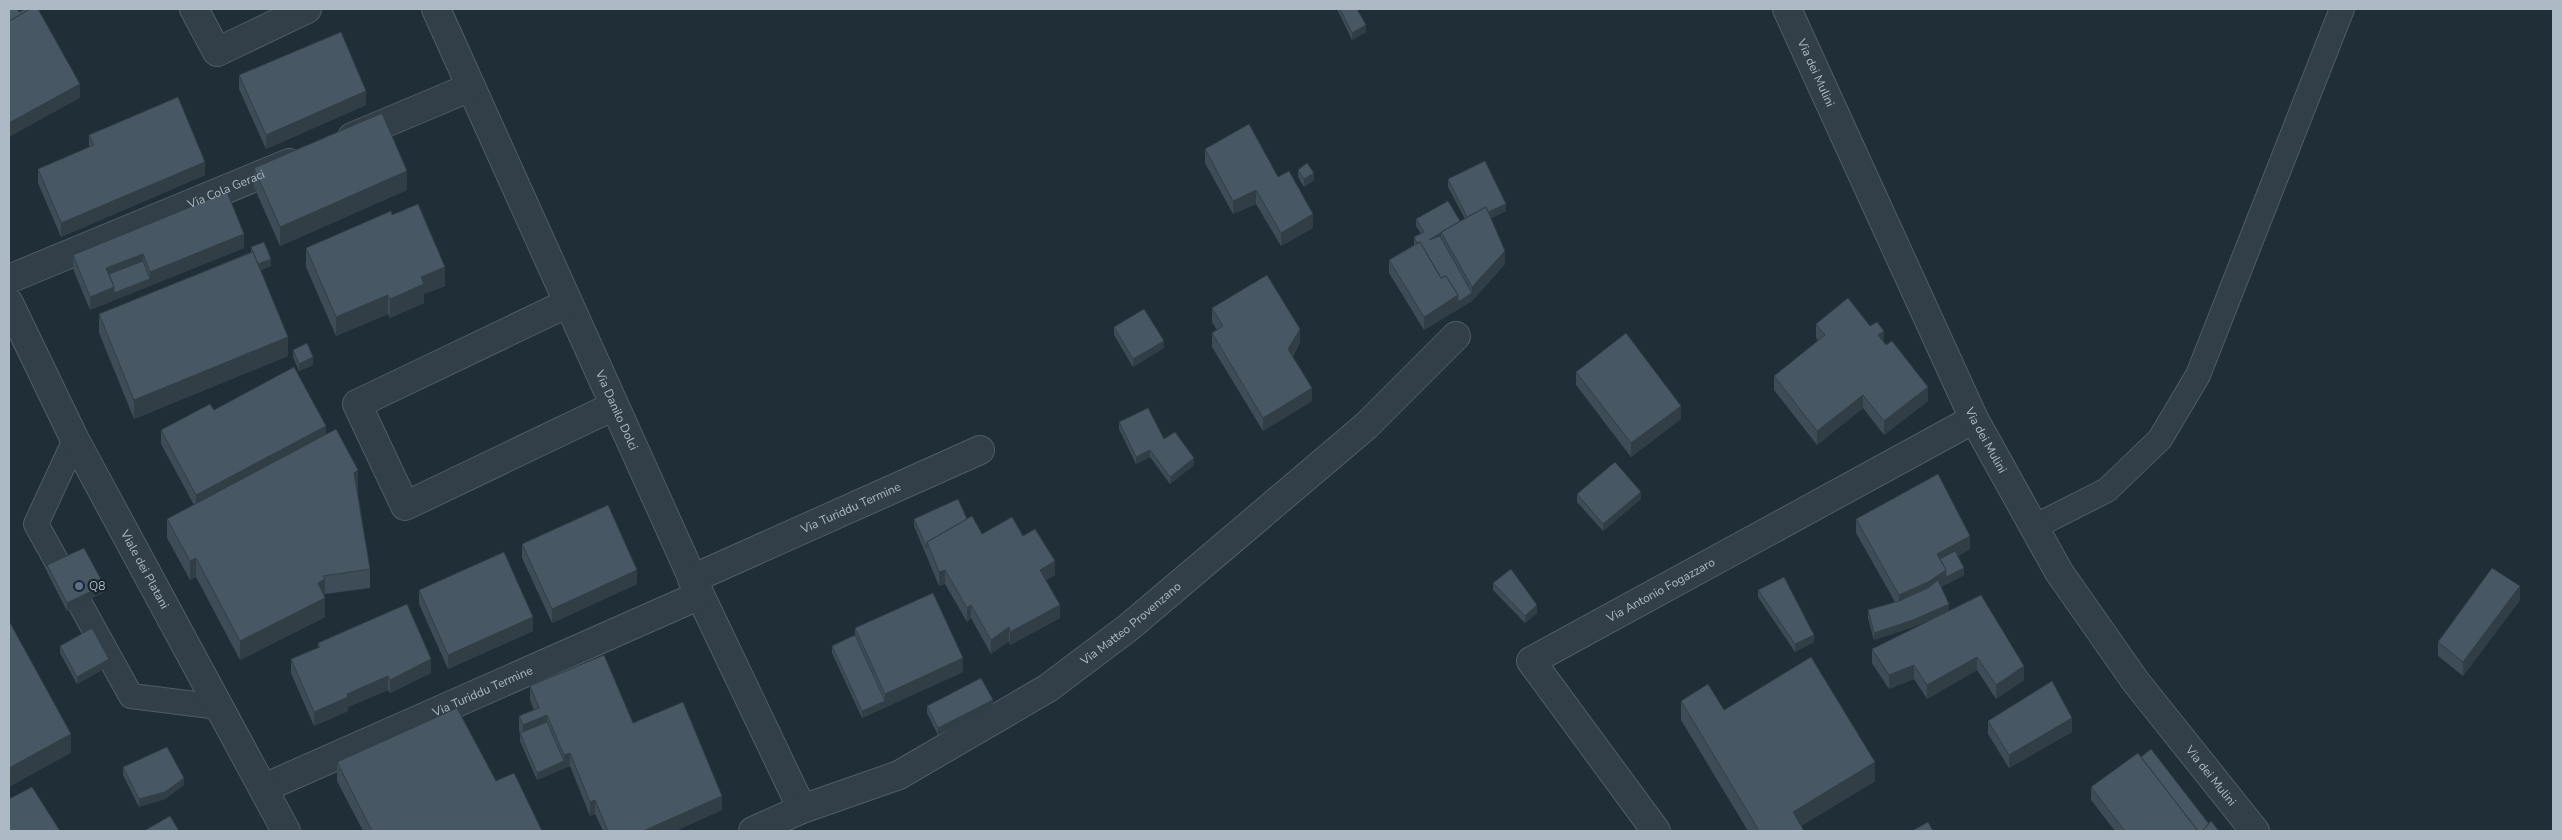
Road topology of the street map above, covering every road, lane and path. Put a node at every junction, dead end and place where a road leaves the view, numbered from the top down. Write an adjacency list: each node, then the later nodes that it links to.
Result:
1 (194, 9): 2 (street)
2 (307, 9)
3 (436, 9): 6 (street, Via Danilo Dolci)
4 (1787, 9): 12 (street, Via dei Mulini)
5 (2342, 9): 15 (lane)
6 (471, 87): 7 (street, Via Cola Geraci); 9 (street, Via Danilo Dolci)
7 (9, 279)
8 (9, 303): 13 (street, Viale dei Platani)
9 (568, 303): 11 (street, Via Danilo Dolci); 11 (street)
10 (1456, 336): 19 (street, Via Matteo Provenzano)
11 (614, 406): 16 (street, Via Danilo Dolci)
12 (1974, 419): 15 (street, Via dei Mulini); 22 (street, Via Antonio Fogazzaro)
13 (74, 440): 17 (street, Viale dei Platani); 17 (lane)
14 (980, 450): 16 (street, Via Turiddu Termine)
15 (2034, 526): 23 (street, Via dei Mulini)
16 (696, 587): 18 (street, Via Turiddu Termine); 19 (street, Via Danilo Dolci)
17 (219, 707): 18 (street, Viale dei Platani)
18 (264, 788): 20 (street, Viale dei Platani)
19 (802, 809): 21 (street, Via Matteo Provenzano)
20 (286, 831)
21 (753, 831)
22 (1656, 831)
23 (2255, 831)

